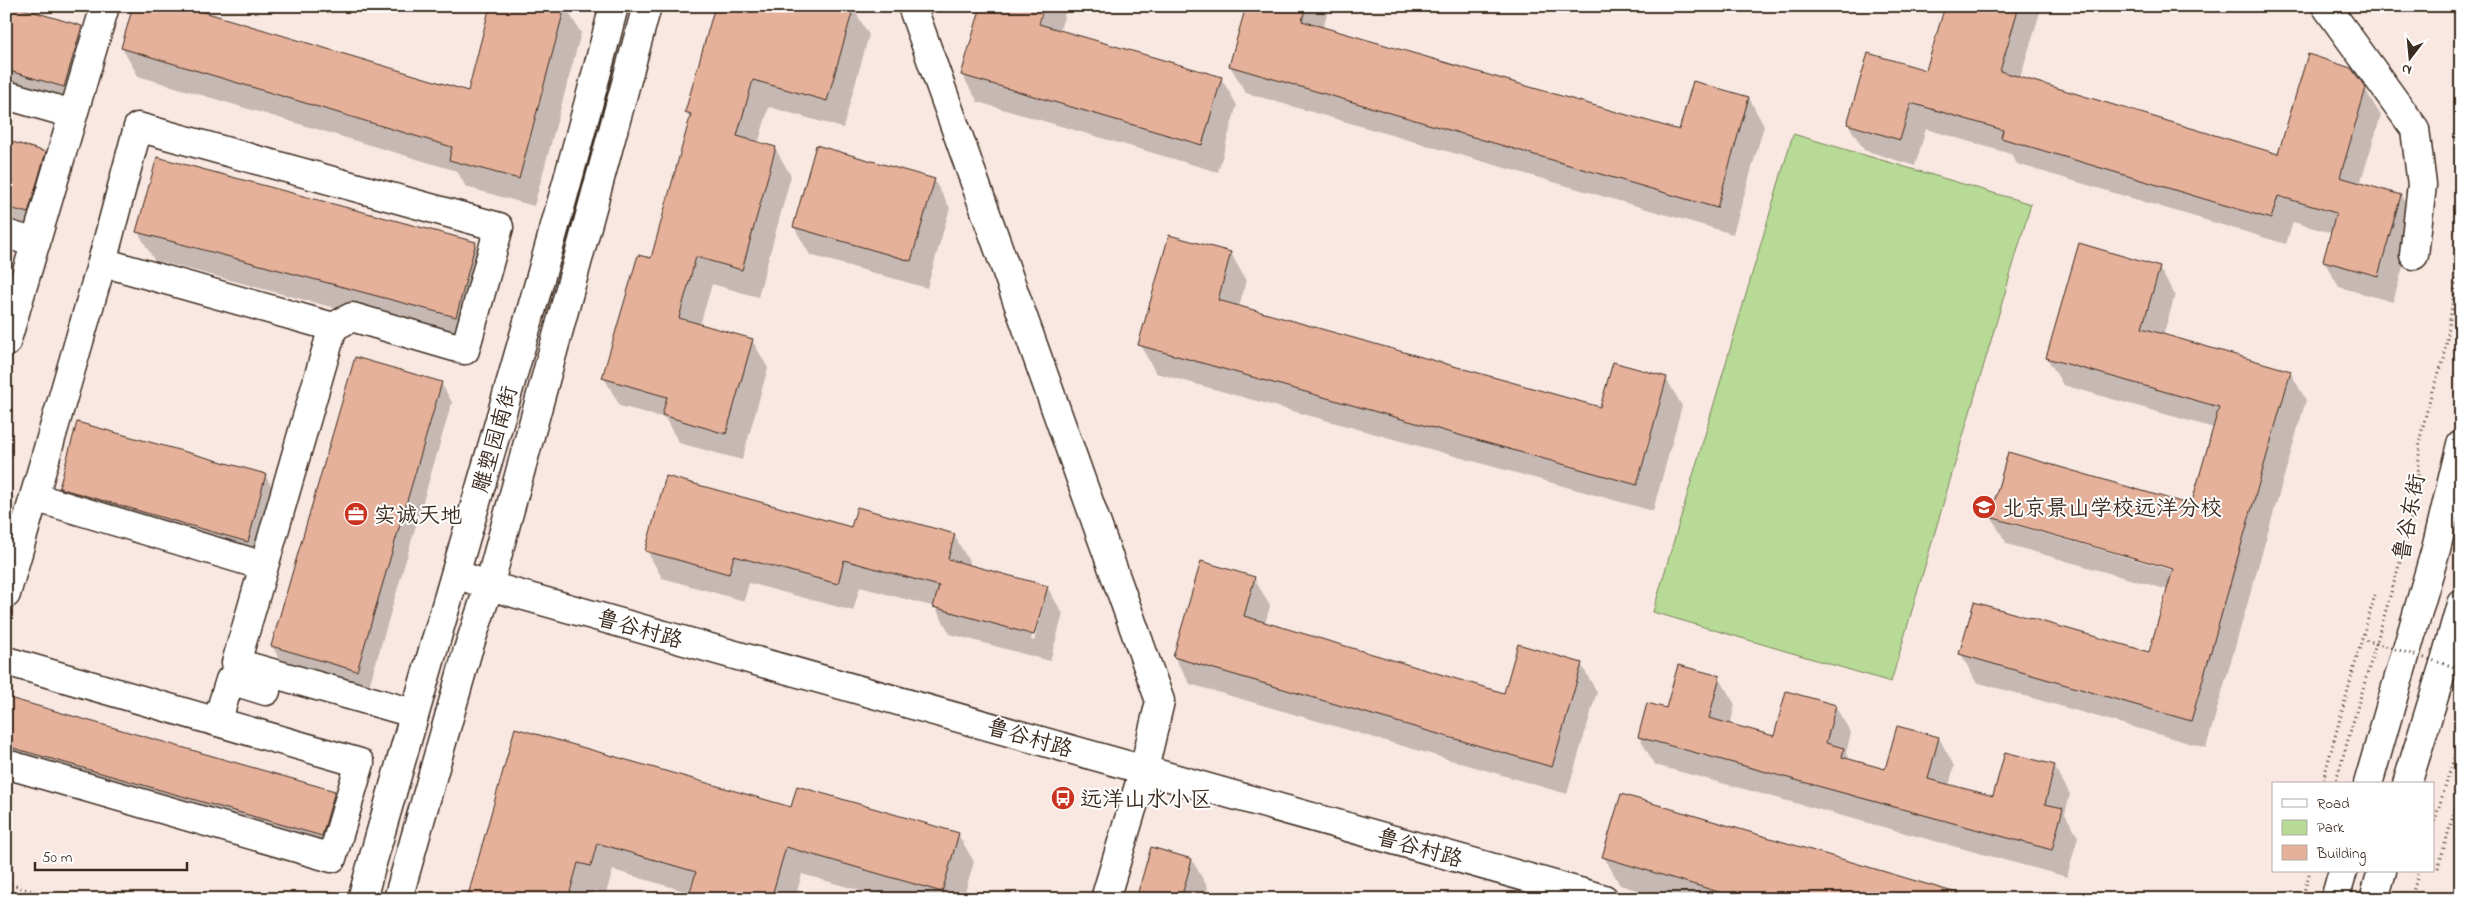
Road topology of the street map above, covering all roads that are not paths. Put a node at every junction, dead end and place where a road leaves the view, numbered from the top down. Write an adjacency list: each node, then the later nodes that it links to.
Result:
1 (105, 6): 7 (street)
2 (614, 6): 17 (street, 雕塑园南街)
3 (647, 6): 18 (street, 雕塑园南街)
4 (912, 6): 26 (street)
5 (2326, 6): 10 (street)
6 (6, 95): 7 (street)
7 (73, 114): 9 (street)
8 (6, 234): 9 (street)
9 (36, 243): 13 (street)
10 (2414, 255)
11 (102, 262): 12 (street); 12 (street); 15 (street)
12 (333, 327): 16 (street)
13 (6, 343)
14 (2461, 444): 27 (street, 鲁谷东街)
15 (34, 497): 16 (street); 19 (street)
16 (264, 566): 22 (street)
17 (457, 574): 18 (street, 鲁谷村路); 24 (street, 雕塑园南街)
18 (489, 586): 26 (street, 鲁谷村路); 32 (street, 雕塑园南街)
19 (6, 594)
20 (2461, 604): 28 (street)
21 (6, 661): 23 (street)
22 (233, 671): 23 (street); 24 (street)
23 (217, 722): 25 (street)
24 (411, 723): 31 (street, 雕塑园南街)
25 (6, 764)
26 (1144, 769): 33 (street); 34 (street, 鲁谷村路)
27 (2369, 782)
28 (2408, 782)
29 (2343, 872): 35 (street)
30 (2382, 872): 36 (street)
31 (362, 899)
32 (398, 899)
33 (1105, 899)
34 (1604, 899)
35 (2335, 899)
36 (2374, 899)

